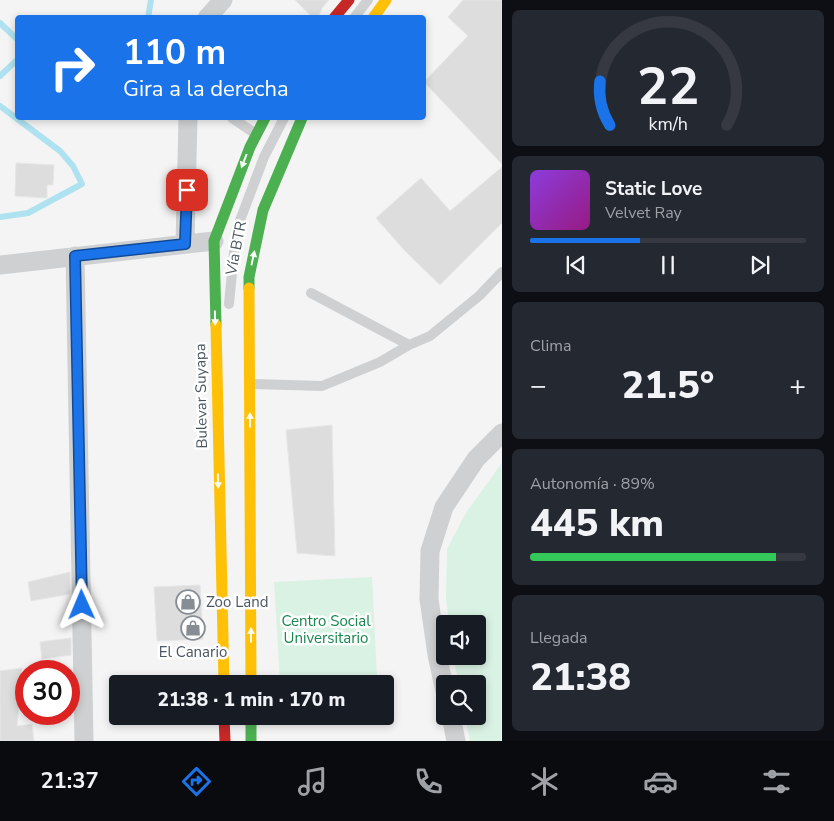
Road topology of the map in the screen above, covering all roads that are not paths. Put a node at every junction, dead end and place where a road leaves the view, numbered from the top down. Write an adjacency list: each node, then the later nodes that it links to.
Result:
1 (223, 0): 5 (street)
2 (349, 0): 6 (main road)
3 (368, 0): 7 (lane)
4 (386, 0): 8 (main road)
5 (210, 15)
6 (336, 15)
7 (356, 15)
8 (375, 15)
9 (188, 120): 16 (street)
10 (235, 120): 14 (lane)
11 (264, 120): 14 (main road, Bulevar Suyapa)
12 (283, 120): 21 (lane, Vía BTR)
13 (301, 120): 23 (main road, one-way to 13)
14 (256, 135): 15 (main road, Bulevar Suyapa, one-way to 15)
15 (214, 241): 16 (street); 25 (main road, Bulevar Suyapa, one-way to 25)
16 (185, 244): 17 (street)
17 (75, 256): 18 (street); 31 (street)
18 (0, 265)
19 (502, 272): 22 (lane)
20 (311, 293): 22 (lane)
21 (229, 314)
22 (409, 345): 23 (lane)
23 (250, 384): 26 (main road, one-way to 23)
24 (502, 433): 27 (street)
25 (224, 675)
26 (251, 675)
27 (441, 675)
28 (224, 725): 32 (main road)
29 (251, 725): 33 (main road)
30 (453, 725): 34 (street)
31 (84, 741)
32 (225, 741)
33 (252, 741)
34 (456, 741)

